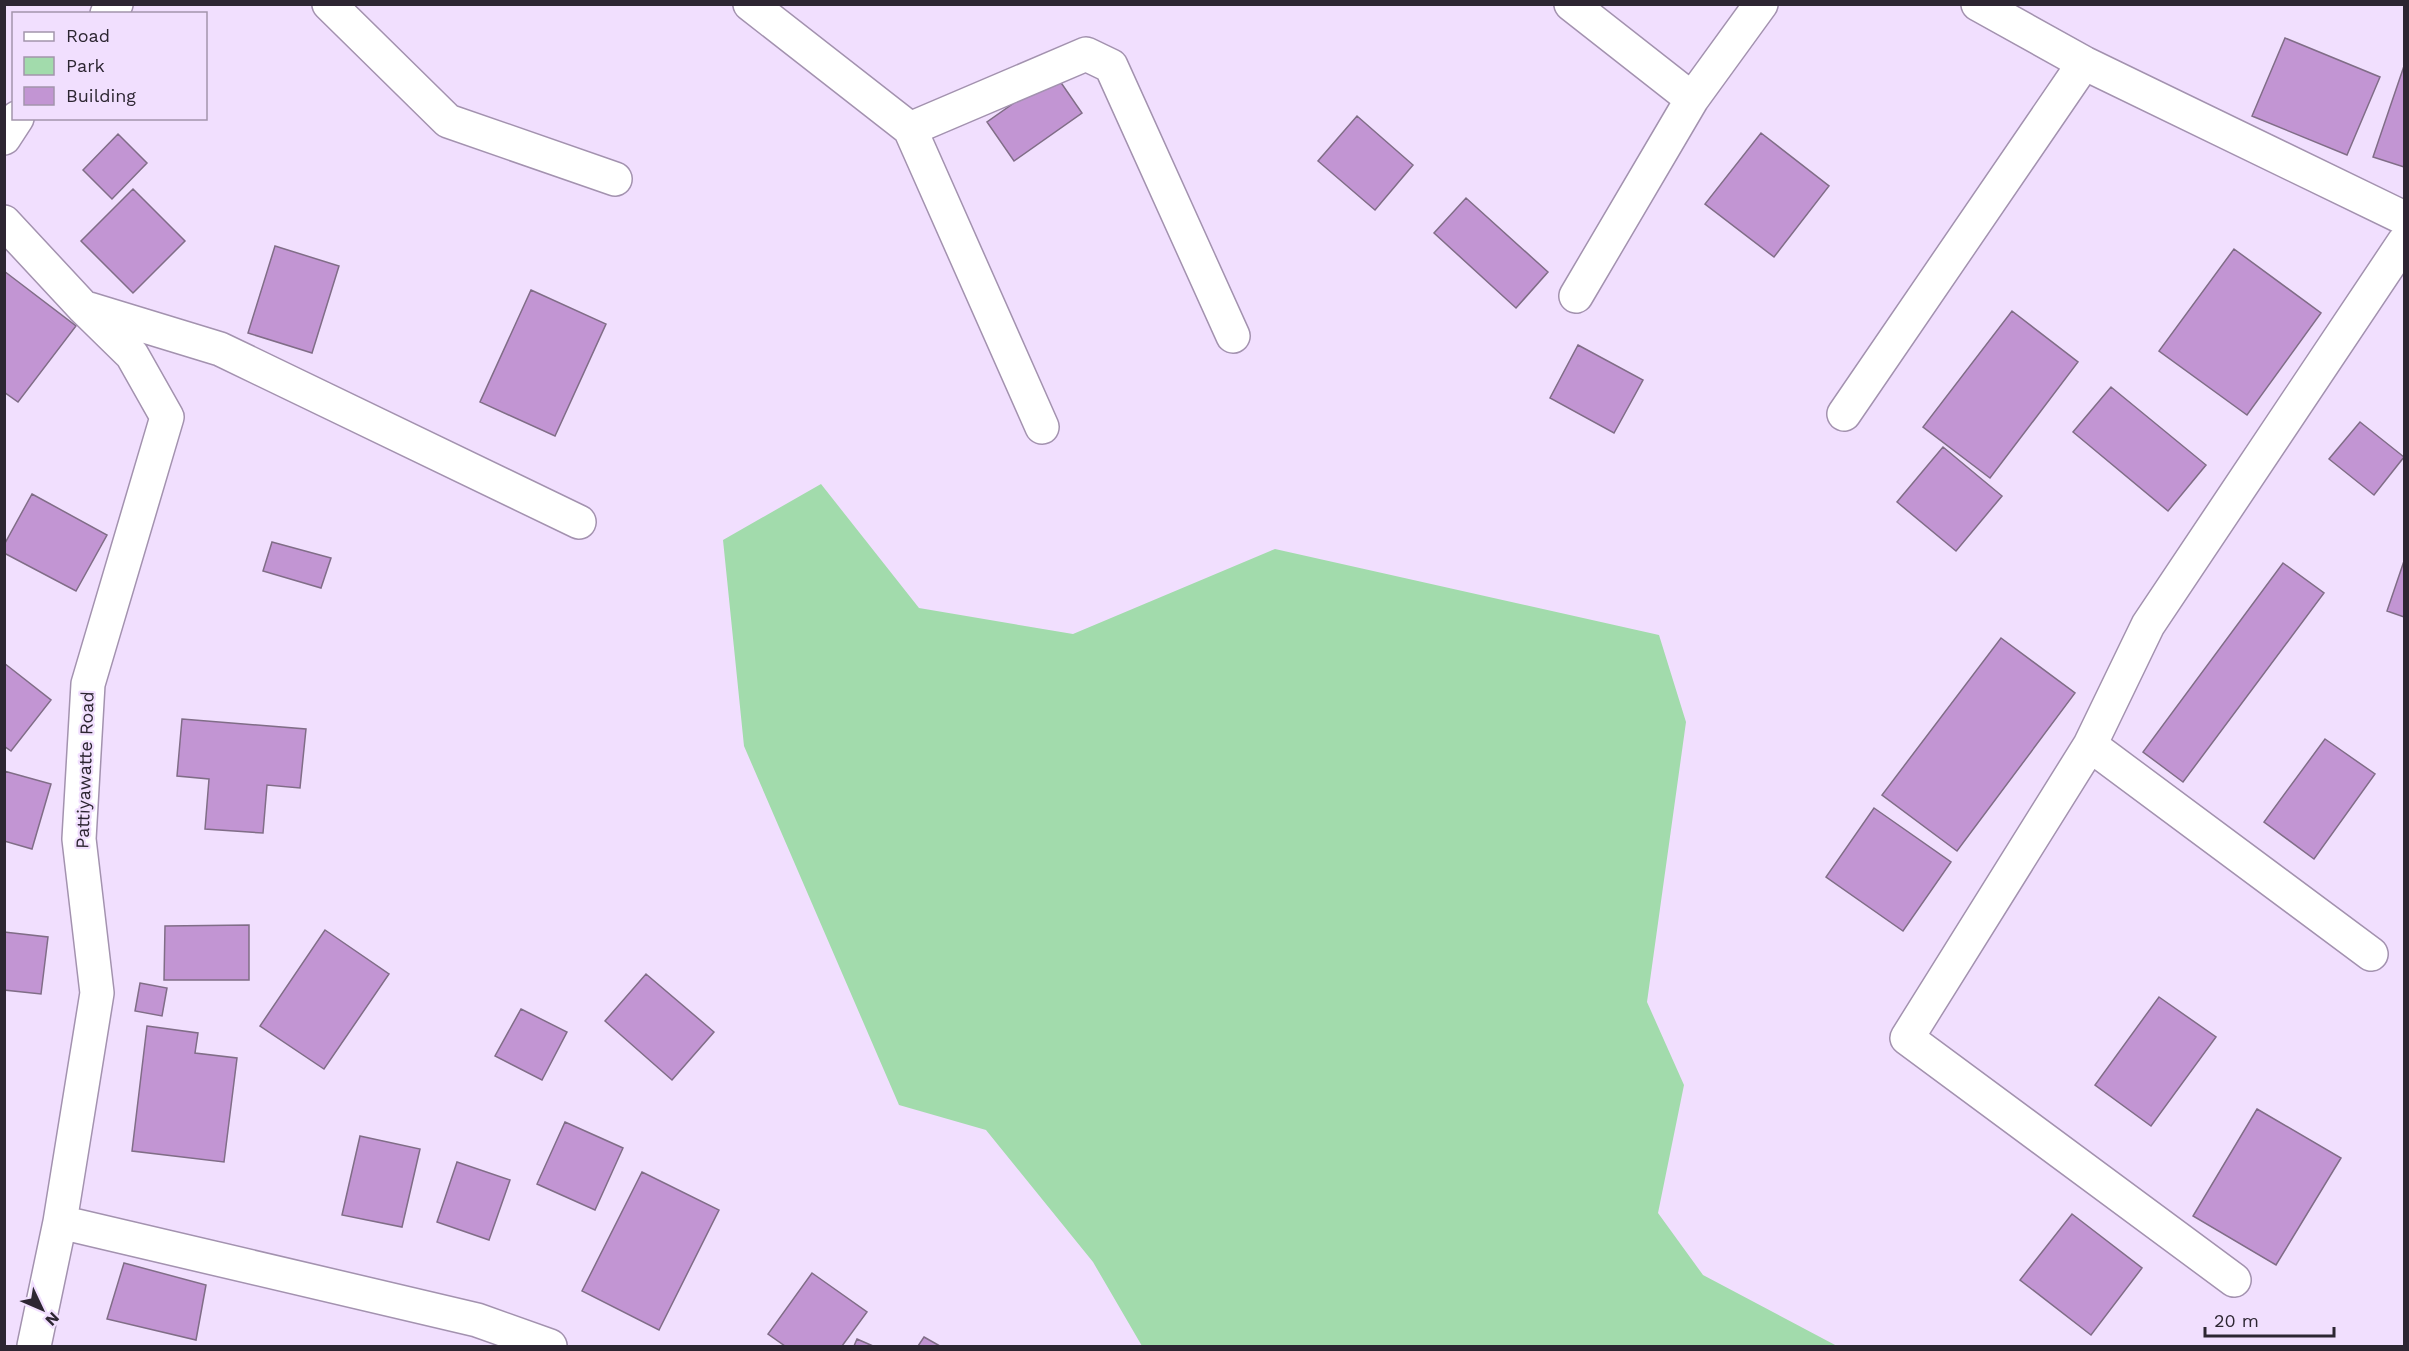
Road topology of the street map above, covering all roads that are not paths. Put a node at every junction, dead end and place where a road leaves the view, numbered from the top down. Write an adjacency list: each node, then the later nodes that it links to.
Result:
1 (329, 4): 11 (street)
2 (750, 4): 9 (street)
3 (1571, 4): 7 (street)
4 (1761, 4): 7 (street)
5 (1978, 4): 6 (street)
6 (2084, 63): 12 (street); 18 (street)
7 (1692, 99): 15 (street)
8 (16, 120): 10 (street)
9 (910, 129): 17 (street); 19 (street)
10 (4, 138)
11 (615, 179)
12 (2404, 218)
13 (4, 222): 16 (street, Pattiyawatte Road)
14 (2404, 242): 21 (street)
15 (1576, 296)
16 (84, 308): 20 (street); 23 (street, Pattiyawatte Road)
17 (1233, 336)
18 (1844, 414)
19 (1042, 427)
20 (579, 522)
21 (2090, 745): 22 (street); 24 (street)
22 (2371, 954)
23 (60, 1222): 25 (street, Pattiyawatte Road); 26 (street)
24 (2234, 1280)
25 (34, 1347)
26 (550, 1347)

